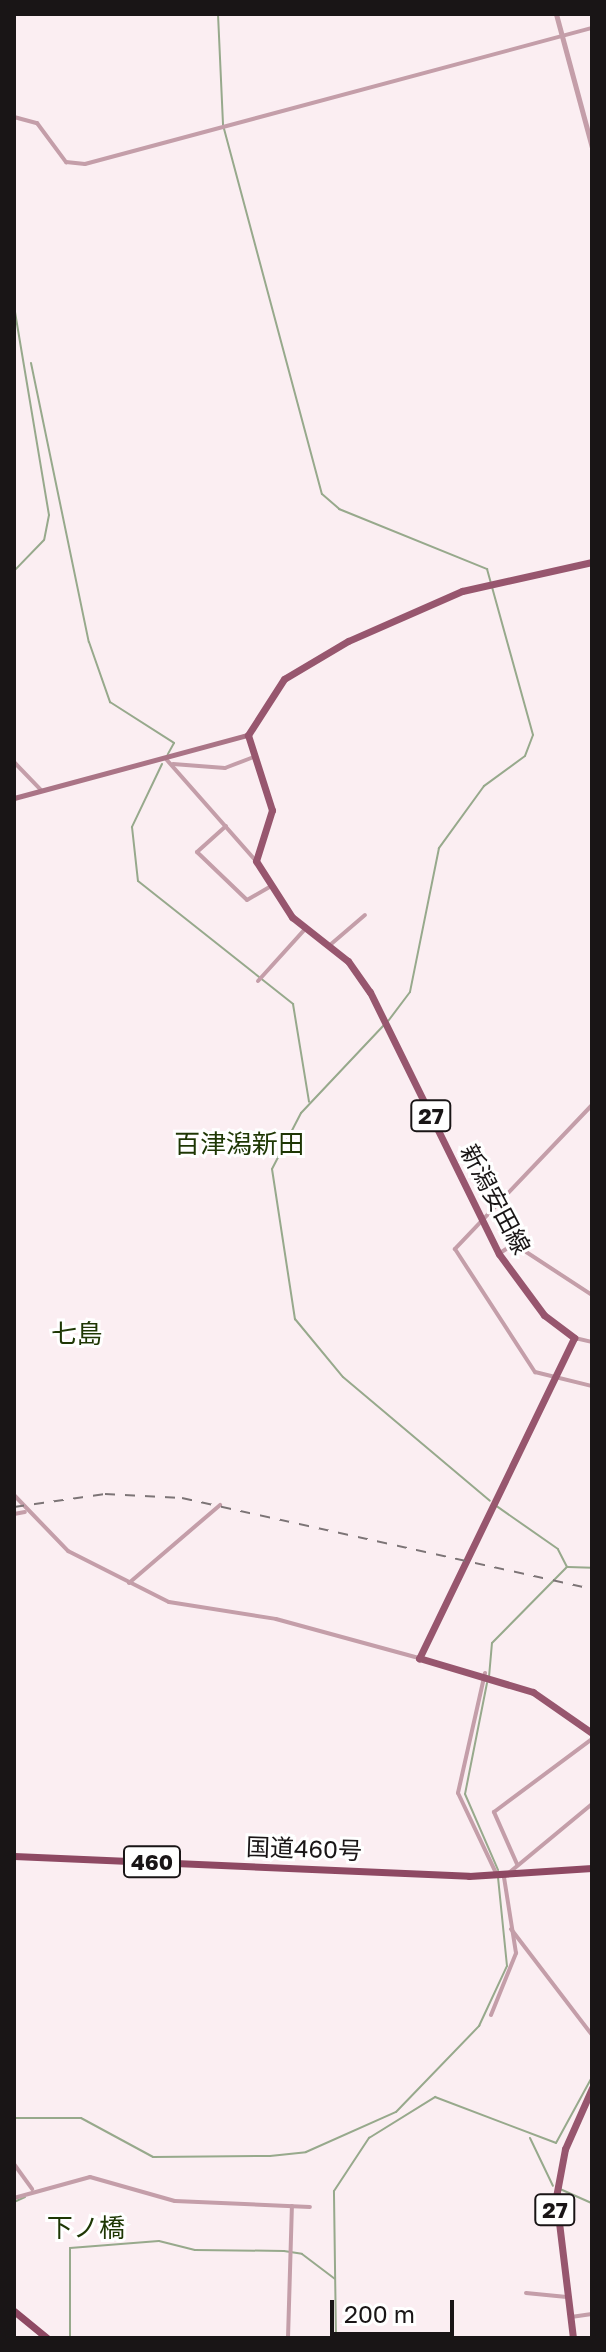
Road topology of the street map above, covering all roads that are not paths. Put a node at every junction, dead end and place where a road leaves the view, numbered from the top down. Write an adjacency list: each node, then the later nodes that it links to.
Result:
1 (556, 14): 3 (street)
2 (592, 28): 3 (street)
3 (563, 37): 4 (street); 5 (street)
4 (14, 117)
5 (592, 147)
6 (590, 565): 7 (main road)
7 (248, 735): 8 (main road); 9 (main road)
8 (253, 757): 9 (street); 14 (main road)
9 (168, 761): 11 (main road); 13 (street)
10 (14, 762): 11 (street)
11 (41, 790): 12 (main road)
12 (14, 798)
13 (226, 826): 14 (street); 15 (street)
14 (256, 861): 15 (main road, 新潟安田線 / 27)
15 (273, 884): 17 (main road, 新潟安田線 / 27)
16 (365, 915): 18 (street)
17 (306, 928): 18 (main road, 新潟安田線 / 27); 19 (street)
18 (330, 945): 21 (main road, 新潟安田線 / 27)
19 (260, 980)
20 (592, 1105): 21 (street)
21 (481, 1220): 22 (main road, 新潟安田線 / 27); 26 (street)
22 (499, 1254): 23 (street); 24 (main road, 新潟安田線 / 27)
23 (592, 1295)
24 (574, 1338): 25 (street); 26 (main road)
25 (592, 1342)
26 (557, 1380): 27 (street); 33 (main road)
27 (592, 1386)
28 (14, 1495): 30 (street)
29 (220, 1505): 32 (street)
30 (25, 1512): 31 (street); 32 (street)
31 (14, 1514)
32 (129, 1583): 33 (street)
33 (419, 1658): 34 (main road)
34 (485, 1673): 35 (main road); 41 (street)
35 (592, 1733)
36 (592, 1739): 39 (street)
37 (592, 1804): 39 (street)
38 (14, 1856): 41 (highway, 国道460号 / 460)
39 (517, 1864): 41 (street)
40 (592, 1868): 41 (highway, 国道460号 / 460)
41 (502, 1873): 42 (street)
42 (510, 1929): 43 (street); 44 (street)
43 (491, 2015)
44 (592, 2035)
45 (592, 2088): 46 (main road, 27)
46 (589, 2104): 53 (main road, 27)
47 (14, 2164): 48 (street)
48 (32, 2189): 49 (street); 50 (street)
49 (14, 2198)
50 (292, 2206): 51 (street); 58 (street)
51 (310, 2207)
52 (526, 2293): 53 (street)
53 (567, 2297): 56 (main road, 27)
54 (14, 2311): 57 (highway)
55 (592, 2314): 56 (street)
56 (570, 2317): 59 (main road, 27)
57 (47, 2338)
58 (288, 2338)
59 (573, 2338)

